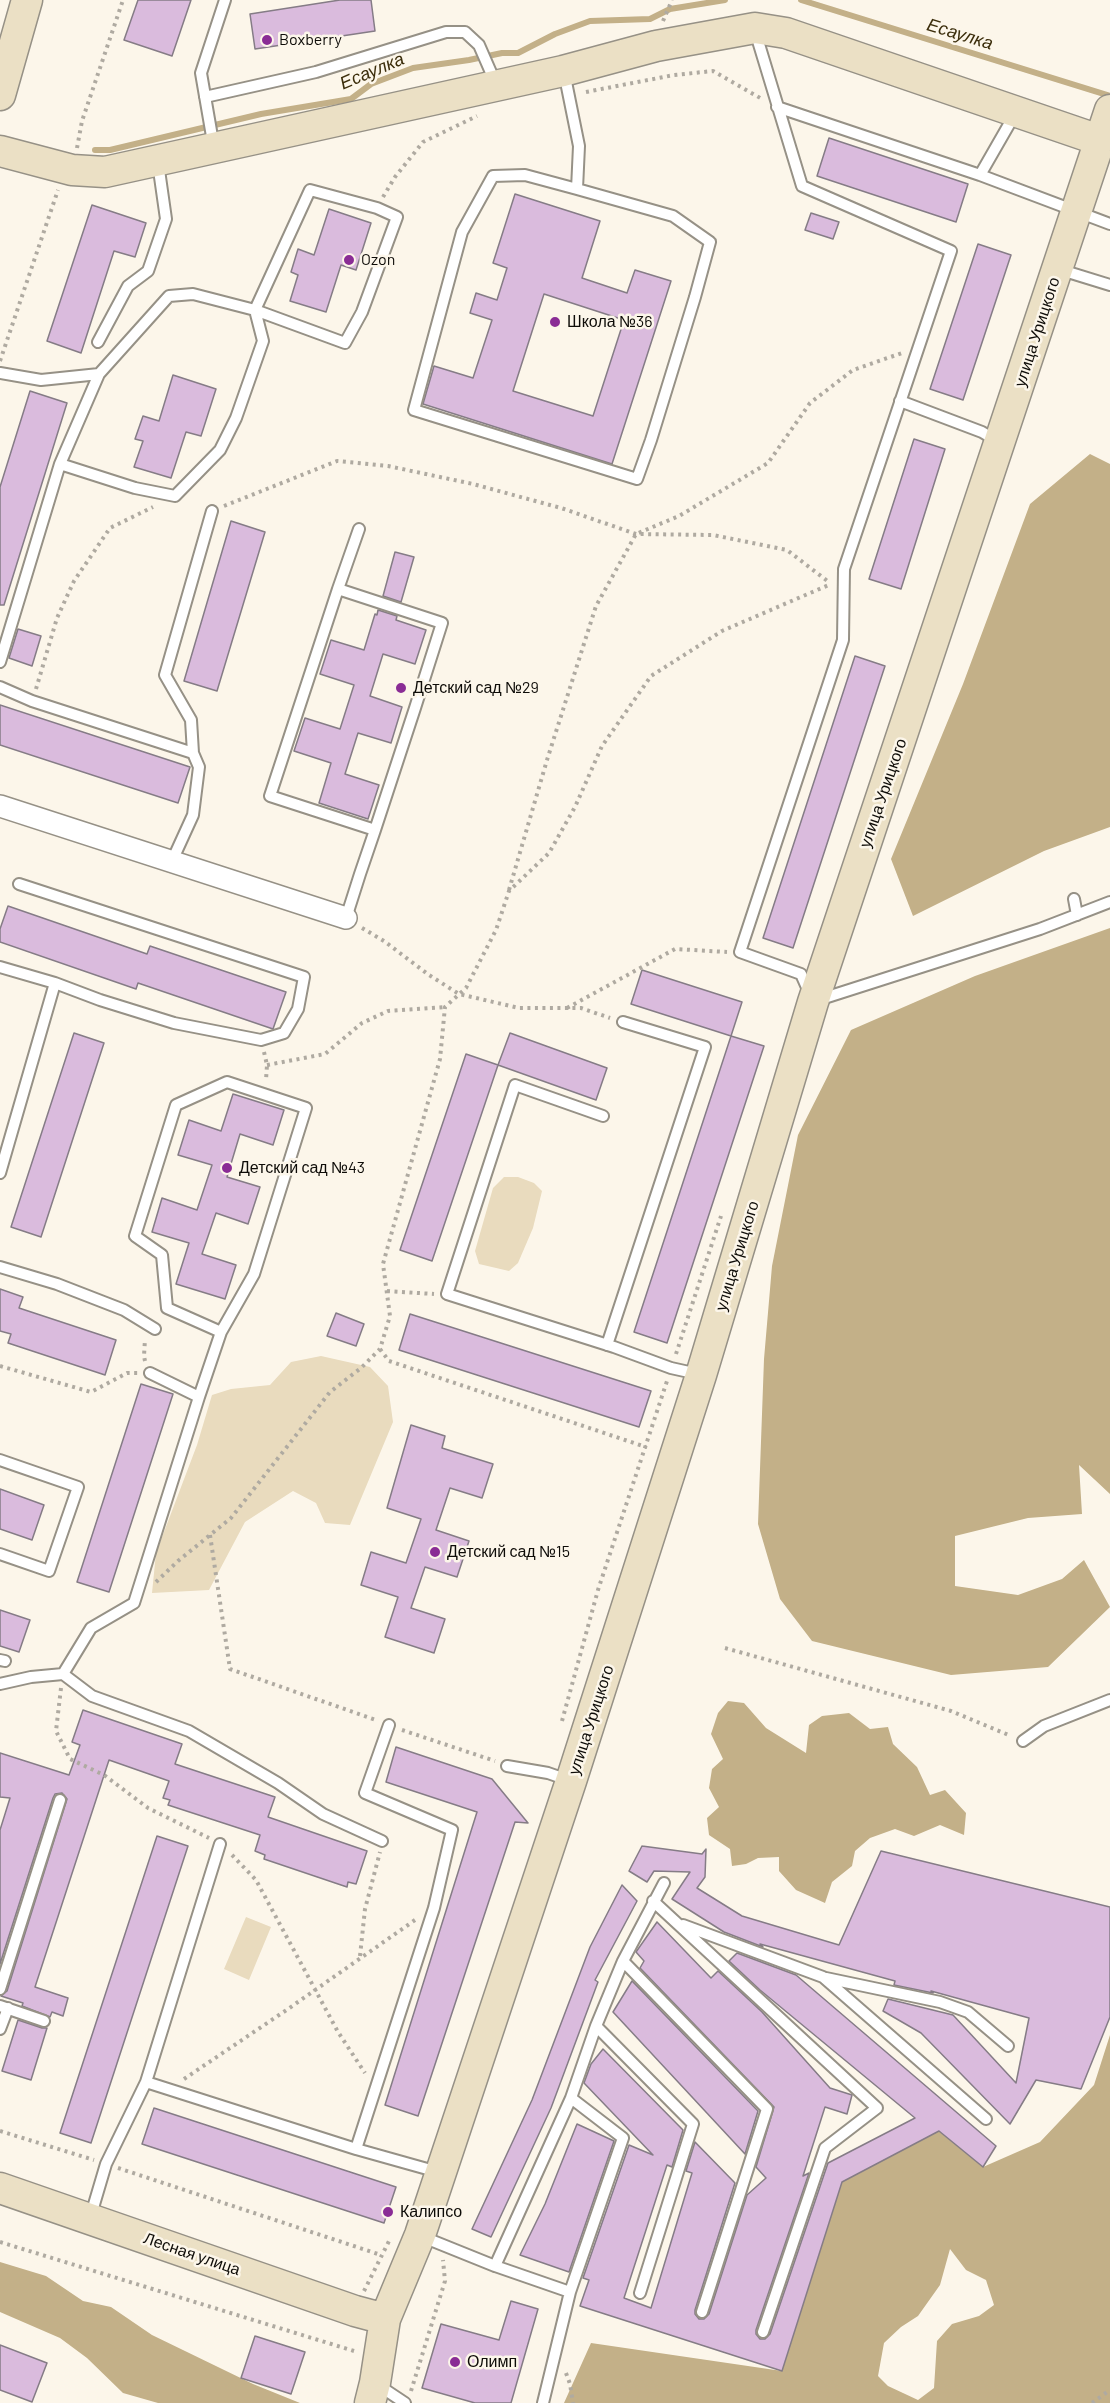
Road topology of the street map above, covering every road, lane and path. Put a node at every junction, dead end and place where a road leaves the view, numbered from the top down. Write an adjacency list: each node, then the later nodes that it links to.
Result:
1 (27, 0): 8 (street)
2 (225, 0): 9 (lane)
3 (672, 0): 4 (path)
4 (663, 21)
5 (755, 28): 6 (street); 10 (lane); 11 (street)
6 (564, 71): 7 (street); 18 (lane)
7 (492, 75): 9 (lane); 14 (street)
8 (0, 94)
9 (206, 97): 14 (lane)
10 (777, 107): 17 (lane); 25 (lane)
11 (1017, 111): 13 (street); 17 (lane)
12 (1110, 111): 13 (street, улица Урицкого)
13 (1099, 140): 19 (street, улица Урицкого)
14 (214, 143): 16 (street)
15 (0, 151): 16 (street)
16 (158, 160): 24 (lane)
17 (981, 175): 19 (lane)
18 (577, 189): 18 (lane)
19 (1076, 212): 20 (lane); 21 (street, улица Урицкого)
20 (1110, 224)
21 (1058, 268): 22 (lane); 29 (street, улица Урицкого)
22 (1110, 285)
23 (255, 310): 23 (lane); 27 (lane); 31 (lane)
24 (98, 342)
25 (918, 348): 28 (lane); 34 (path)
26 (0, 373): 27 (lane)
27 (99, 374): 30 (lane)
28 (900, 401): 29 (lane); 35 (lane)
29 (1000, 443): 55 (street, улица Урицкого)
30 (60, 464): 31 (lane); 38 (lane)
31 (175, 496): 40 (path)
32 (212, 511): 34 (path); 41 (lane)
33 (359, 528): 37 (lane)
34 (636, 534): 36 (path); 46 (path)
35 (844, 569): 36 (path); 51 (lane)
36 (831, 584): 46 (path)
37 (338, 589): 43 (lane); 43 (lane)
38 (0, 662)
39 (0, 687): 40 (lane)
40 (32, 701): 41 (lane)
41 (193, 753): 44 (lane)
42 (0, 806): 44 (street)
43 (375, 830): 50 (lane)
44 (172, 861): 50 (street)
45 (19, 884): 59 (lane)
46 (509, 891): 54 (path)
47 (1074, 899): 49 (lane)
48 (1110, 902): 49 (lane)
49 (1077, 915): 55 (lane)
50 (346, 918): 54 (path)
51 (740, 952): 55 (lane); 57 (path)
52 (0, 967): 53 (lane)
53 (55, 983): 59 (lane); 63 (lane)
54 (459, 994): 56 (path); 57 (path)
55 (813, 1002): 73 (street, улица Урицкого)
56 (446, 1008): 60 (path); 65 (path)
57 (565, 1008): 58 (path)
58 (623, 1022): 69 (lane)
59 (261, 1040): 60 (path)
60 (267, 1065): 61 (path)
61 (261, 1093): 68 (lane); 68 (lane)
62 (603, 1116): 66 (lane)
63 (0, 1173)
64 (0, 1267): 67 (lane)
65 (387, 1291): 66 (path); 70 (path)
66 (447, 1294): 69 (lane)
67 (151, 1327): 72 (path)
68 (221, 1332): 74 (lane)
69 (608, 1345): 73 (lane)
70 (380, 1349): 75 (path); 77 (path)
71 (0, 1366): 72 (path)
72 (150, 1373): 74 (lane)
73 (701, 1375): 87 (street, улица Урицкого)
74 (199, 1397): 79 (lane)
75 (646, 1447)
76 (0, 1460): 78 (lane)
77 (210, 1535): 79 (path); 84 (path)
78 (0, 1554)
79 (134, 1603): 81 (lane)
80 (725, 1648): 85 (path)
81 (63, 1674): 82 (lane); 89 (lane)
82 (0, 1684)
83 (1110, 1700): 85 (lane)
84 (389, 1725): 86 (path); 93 (lane)
85 (1023, 1741)
86 (507, 1766): 87 (lane)
87 (571, 1781): 111 (street, улица Урицкого)
88 (60, 1800): 98 (lane)
89 (382, 1841): 95 (path)
90 (220, 1844): 104 (lane)
91 (664, 1883): 92 (lane)
92 (653, 1901): 94 (lane); 96 (lane)
93 (434, 1908): 95 (path); 109 (lane)
94 (677, 1923): 97 (lane); 123 (lane)
95 (360, 1957): 105 (path)
96 (623, 1961): 101 (lane); 121 (lane)
97 (823, 1977): 103 (lane); 107 (lane)
98 (0, 1989)
99 (4, 2007): 100 (lane); 102 (lane)
100 (44, 2021)
101 (596, 2026): 106 (lane); 120 (lane)
102 (0, 2030)
103 (1008, 2046)
104 (146, 2082): 105 (lane); 110 (lane)
105 (168, 2089): 109 (lane)
106 (571, 2098): 118 (lane); 119 (lane)
107 (986, 2119)
108 (0, 2131): 110 (path)
109 (356, 2149): 111 (lane)
110 (106, 2164): 113 (lane); 116 (path)
111 (440, 2173): 114 (street, улица Урицкого)
112 (0, 2188): 113 (street, Лесная улица)
113 (90, 2219): 122 (street, Лесная улица)
114 (420, 2235): 118 (lane); 122 (street, улица Урицкого)
115 (0, 2242): 124 (path)
116 (381, 2255)
117 (443, 2259): 127 (path)
118 (495, 2266): 119 (lane)
119 (570, 2292): 128 (lane)
120 (639, 2293)
121 (702, 2312)
122 (385, 2319): 126 (street, улица Урицкого)
123 (763, 2332)
124 (354, 2351)
125 (1110, 2390): 129 (path)
126 (373, 2393): 127 (lane)
127 (408, 2398)
128 (543, 2403)
129 (1092, 2403)

